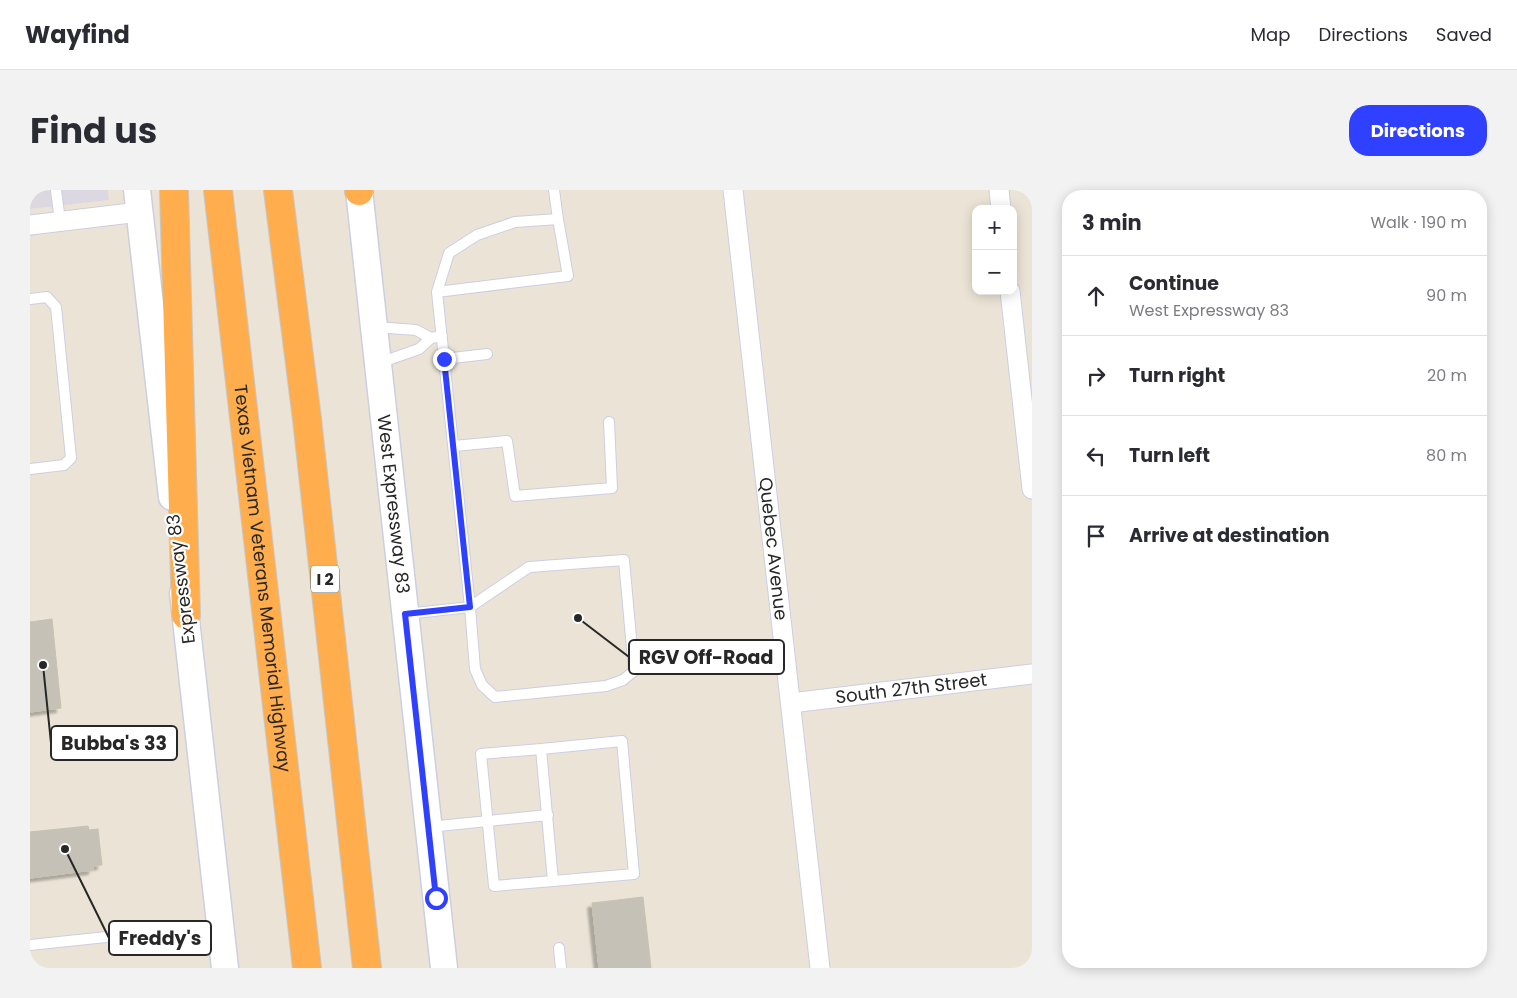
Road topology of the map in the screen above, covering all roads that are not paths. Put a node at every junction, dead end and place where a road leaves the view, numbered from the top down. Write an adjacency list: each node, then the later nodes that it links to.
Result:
1 (56, 190): 12 (lane)
2 (174, 190): 28 (highway)
3 (218, 190): 40 (highway, Texas Vietnam Veterans Memorial Highway)
4 (278, 190): 41 (highway, I 2)
5 (361, 190): 17 (main road, West Expressway 83)
6 (554, 190): 11 (lane)
7 (733, 190): 30 (street, Quebec Avenue)
8 (999, 190): 10 (street)
9 (138, 201): 12 (street); 28 (main road, Expressway 83)
10 (1001, 205)
11 (558, 219): 14 (lane); 14 (lane)
12 (60, 221): 13 (street)
13 (30, 225)
14 (437, 292): 18 (lane)
15 (1010, 295): 25 (street)
16 (30, 299): 24 (lane)
17 (374, 327): 18 (lane); 21 (main road, West Expressway 83)
18 (436, 337): 20 (lane); 21 (lane)
19 (487, 354): 20 (lane)
20 (444, 359): 23 (lane)
21 (378, 364): 27 (main road, West Expressway 83)
22 (609, 422): 23 (lane)
23 (454, 446): 26 (lane)
24 (30, 469)
25 (1032, 489)
26 (470, 607): 26 (lane); 27 (lane)
27 (405, 614): 34 (main road, West Expressway 83)
28 (186, 615): 36 (main road, Expressway 83)
29 (1032, 674): 30 (street, South 27th Street)
30 (791, 703): 44 (street, Quebec Avenue)
31 (541, 749): 32 (lane); 33 (lane); 35 (lane)
32 (548, 815): 33 (lane); 35 (lane)
33 (487, 821): 34 (lane); 35 (lane)
34 (428, 827): 42 (main road, West Expressway 83)
35 (553, 881)
36 (220, 925): 37 (lane); 39 (main road, Expressway 83)
37 (30, 945)
38 (559, 948): 43 (lane)
39 (225, 968)
40 (307, 968)
41 (367, 968)
42 (444, 968)
43 (561, 968)
44 (820, 968)

